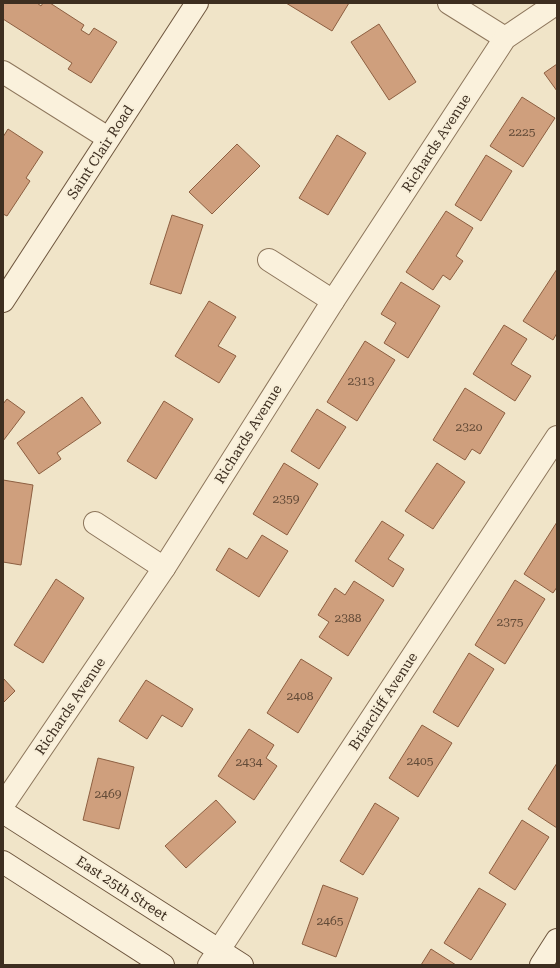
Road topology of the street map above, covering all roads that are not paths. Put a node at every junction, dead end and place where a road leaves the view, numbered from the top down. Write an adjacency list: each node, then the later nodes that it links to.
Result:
1 (197, 3): 6 (street, Saint Clair Road)
2 (449, 3): 4 (street)
3 (557, 3): 4 (street, Richards Avenue)
4 (505, 38): 9 (street, Richards Avenue)
5 (3, 72): 6 (street)
6 (108, 138): 8 (street, Saint Clair Road)
7 (269, 260): 9 (street)
8 (3, 301)
9 (333, 301): 12 (street, Richards Avenue)
10 (557, 437): 17 (street, Briarcliff Avenue)
11 (95, 523): 12 (street)
12 (164, 568): 13 (street, Richards Avenue)
13 (3, 805)
14 (3, 812): 17 (street, East 25th Street)
15 (3, 862): 18 (street)
16 (557, 940): 20 (street)
17 (214, 957): 19 (street, East 25th Street)
18 (163, 965)
19 (242, 965)
20 (541, 965)

